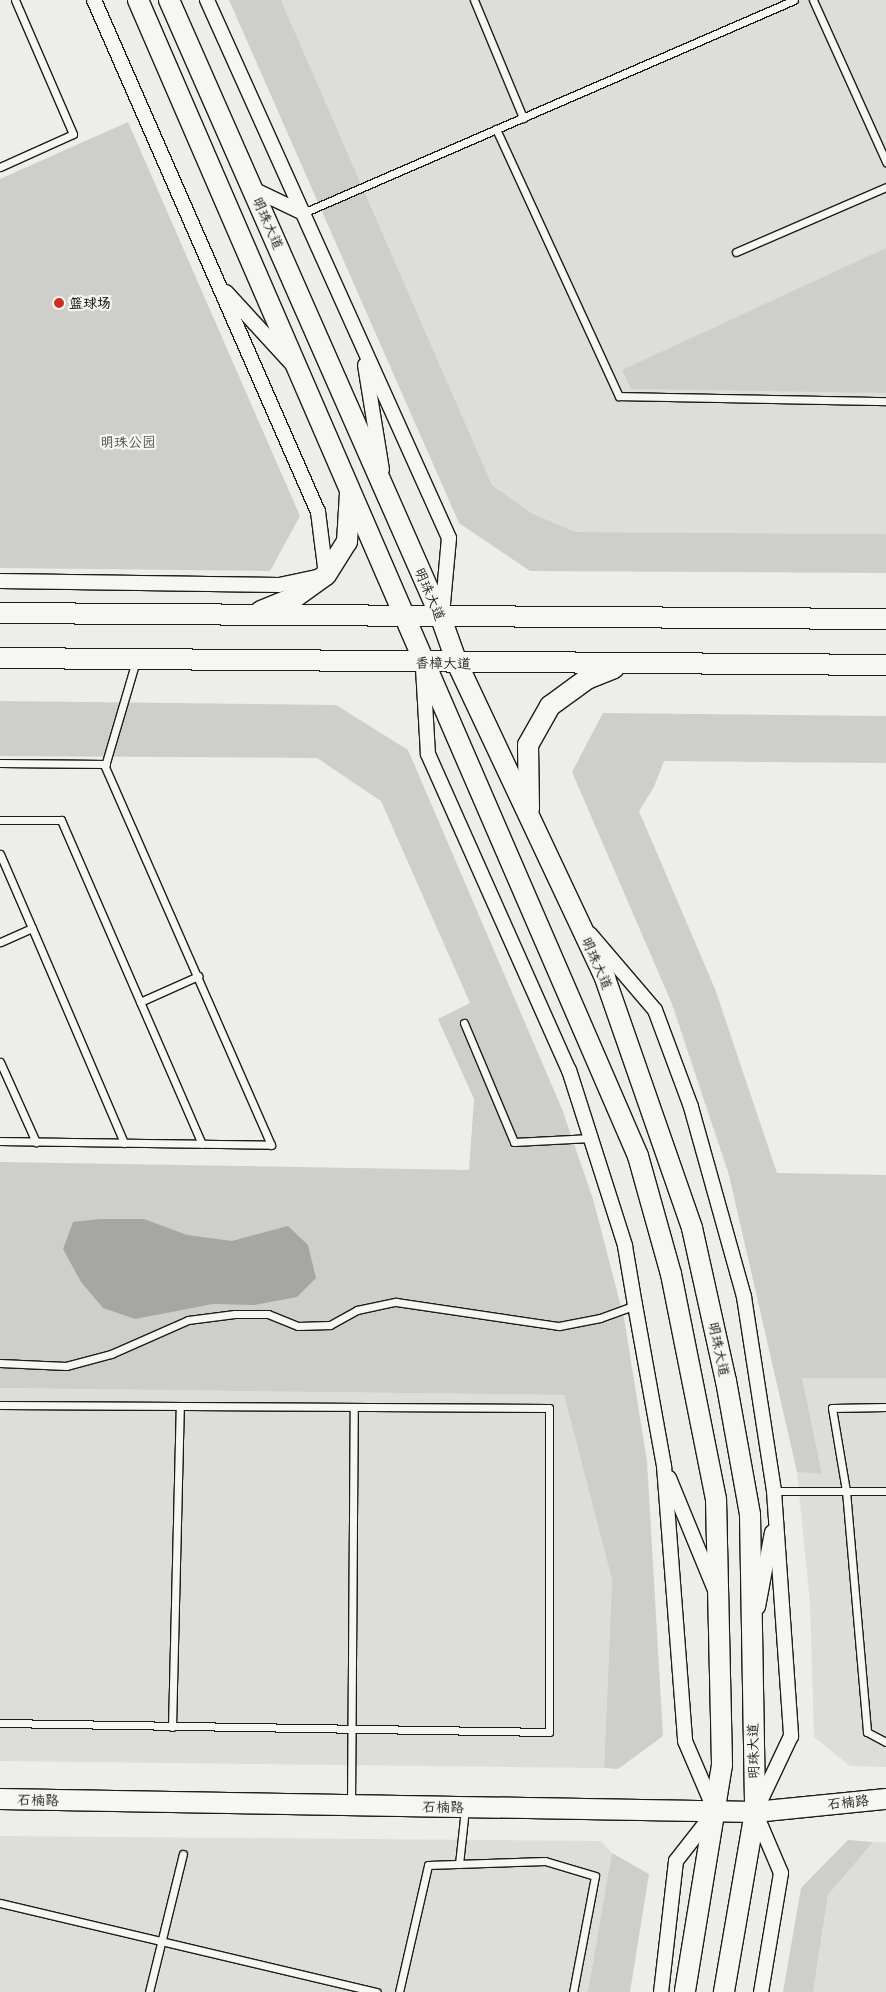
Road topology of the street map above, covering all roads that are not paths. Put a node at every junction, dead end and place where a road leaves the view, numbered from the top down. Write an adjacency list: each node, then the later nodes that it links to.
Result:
1 (15, 0): 12 (lane)
2 (94, 0): 17 (street)
3 (138, 0): 19 (main road)
4 (170, 0): 14 (main road, 明珠大道)
5 (207, 0): 15 (street)
6 (474, 0): 9 (lane)
7 (794, 0): 9 (lane)
8 (813, 0): 11 (lane)
9 (523, 118): 10 (lane)
10 (496, 130): 15 (lane); 20 (lane)
11 (886, 162)
12 (0, 167)
13 (886, 187): 16 (lane)
14 (253, 189): 15 (street); 22 (main road, 明珠大道)
15 (303, 213): 18 (street)
16 (736, 252)
17 (218, 284): 19 (street); 23 (street)
18 (362, 346): 22 (street); 28 (street)
19 (300, 372): 21 (main road)
20 (886, 401)
21 (350, 488): 23 (main road); 27 (main road)
22 (384, 488): 28 (main road, 明珠大道)
23 (326, 575): 24 (street); 26 (main road)
24 (0, 581)
25 (0, 613): 26 (main road)
26 (251, 615): 27 (main road)
27 (406, 618): 28 (main road); 32 (main road)
28 (441, 618): 29 (main road); 33 (main road, 明珠大道)
29 (886, 619)
30 (0, 658): 31 (main road, 香樟大道)
31 (136, 660): 32 (main road, 香樟大道); 37 (lane)
32 (423, 663): 33 (main road, 香樟大道); 48 (street); 64 (main road)
33 (456, 663): 34 (main road, 香樟大道); 38 (main road, 明珠大道)
34 (625, 664): 35 (main road, 香樟大道); 38 (main road)
35 (886, 665)
36 (0, 763): 37 (lane)
37 (106, 764): 44 (lane)
38 (529, 816): 41 (main road, 明珠大道)
39 (0, 820): 45 (lane)
40 (0, 854): 42 (lane)
41 (578, 920): 60 (street); 65 (main road, 明珠大道)
42 (32, 928): 43 (lane); 51 (lane)
43 (0, 942)
44 (198, 976): 45 (lane); 52 (lane)
45 (140, 1002): 52 (lane)
46 (464, 1023): 48 (lane)
47 (0, 1062): 50 (lane)
48 (591, 1138): 53 (street)
49 (0, 1142): 50 (lane)
50 (36, 1142): 51 (lane)
51 (124, 1143): 52 (lane)
52 (202, 1144)
53 (635, 1305): 54 (lane); 59 (street)
54 (0, 1363)
55 (0, 1404): 56 (lane)
56 (180, 1406): 57 (lane); 67 (lane)
57 (354, 1407): 68 (lane); 68 (lane)
58 (886, 1407): 61 (lane)
59 (664, 1466): 64 (street); 74 (street)
60 (774, 1491): 61 (lane); 63 (street)
61 (846, 1491): 62 (lane); 69 (lane)
62 (886, 1491)
63 (776, 1513): 65 (street); 75 (street)
64 (718, 1599): 74 (main road)
65 (751, 1642): 75 (main road, 明珠大道)
66 (0, 1723): 67 (lane)
67 (172, 1727): 68 (lane)
68 (352, 1731): 72 (lane)
69 (886, 1742)
70 (0, 1799): 72 (main road, 石楠路)
71 (886, 1799): 75 (main road, 石楠路)
72 (351, 1805): 73 (main road, 石楠路)
73 (465, 1807): 74 (main road, 石楠路); 77 (lane)
74 (715, 1811): 75 (main road, 石楠路); 80 (main road); 85 (street)
75 (755, 1812): 86 (main road, 明珠大道); 87 (street)
76 (183, 1854): 79 (lane)
77 (460, 1864): 83 (lane); 84 (lane)
78 (0, 1903): 79 (lane)
79 (162, 1941): 81 (lane); 82 (lane)
80 (685, 1991)
81 (149, 1992)
82 (377, 1992)
83 (399, 1992)
84 (573, 1992)
85 (661, 1992)
86 (724, 1992)
87 (761, 1992)

